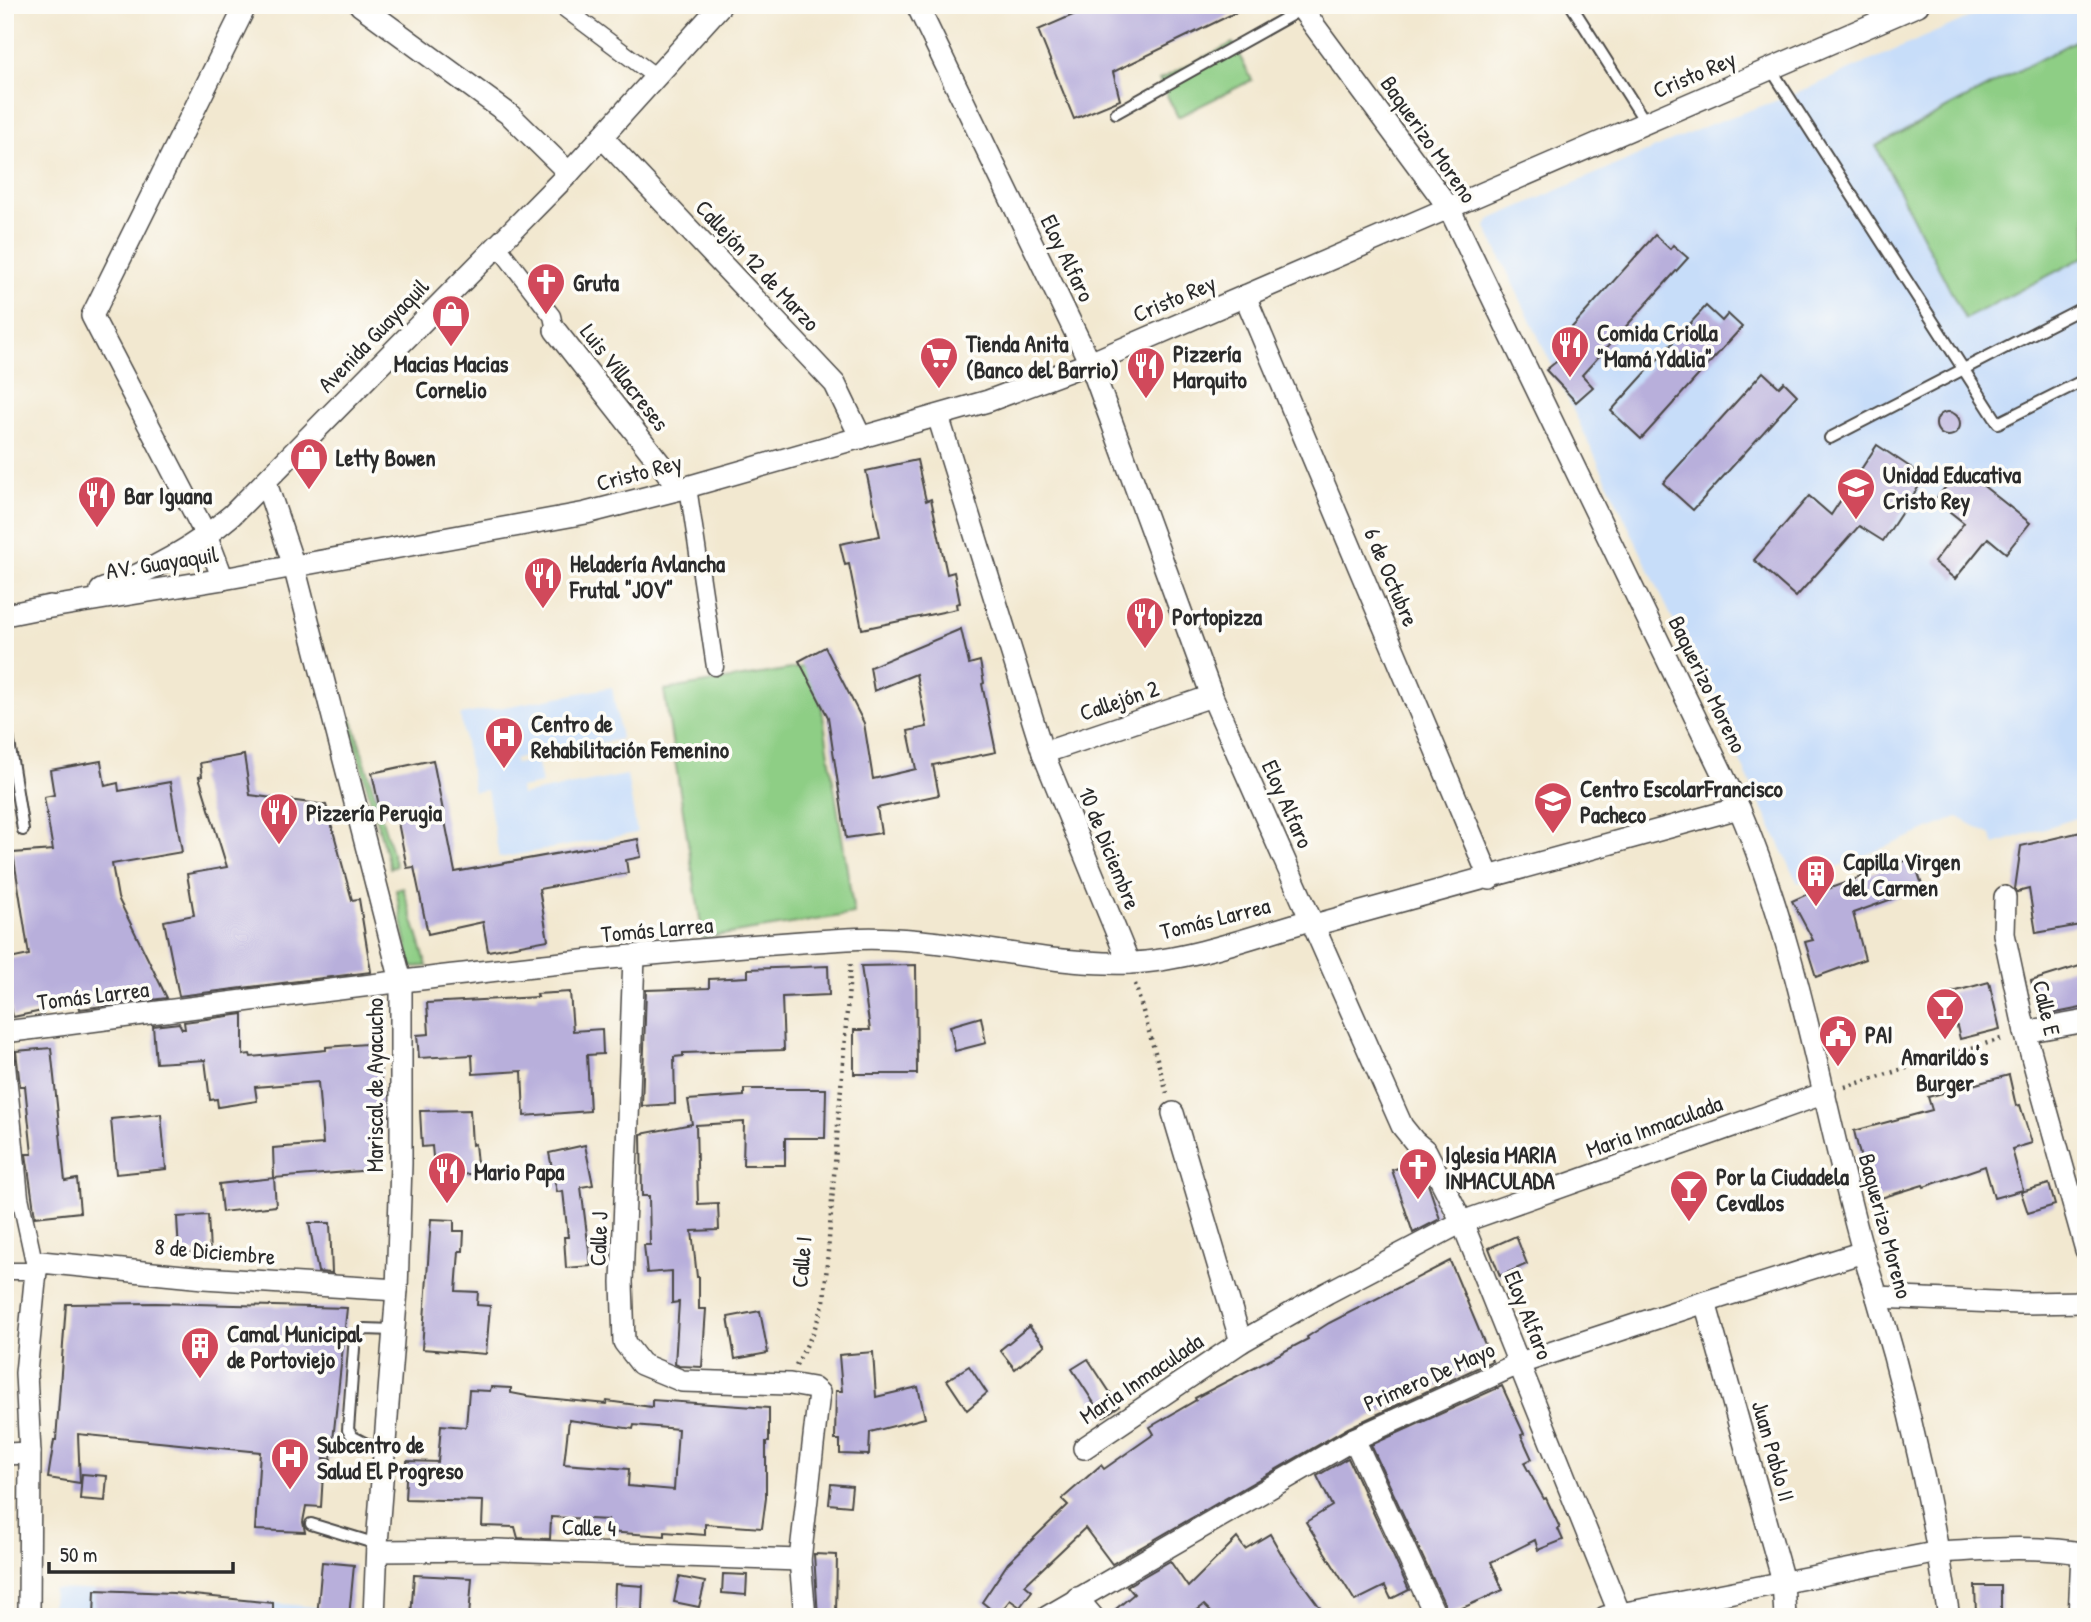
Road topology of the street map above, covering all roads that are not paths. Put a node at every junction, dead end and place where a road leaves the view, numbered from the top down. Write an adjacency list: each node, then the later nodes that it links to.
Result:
1 (246, 5): 29 (street)
2 (360, 5): 15 (street)
3 (560, 5): 11 (street)
4 (721, 5): 11 (street, Avenida Guayaquil)
5 (917, 5): 21 (street, Eloy Alfaro)
6 (1571, 5): 13 (lane)
7 (1918, 5): 9 (street, Cristo Rey)
8 (1300, 7): 12 (lane); 16 (street, Baquerizo Moreno)
9 (1890, 10): 10 (street, Cristo Rey)
10 (1771, 69): 13 (street, Cristo Rey); 22 (lane)
11 (656, 77): 14 (street, Avenida Guayaquil)
12 (1116, 113)
13 (1646, 123): 16 (street, Cristo Rey)
14 (602, 137): 15 (street, Avenida Guayaquil); 25 (street, Callejón 12 de Marzo)
15 (569, 173): 17 (street, Avenida Guayaquil)
16 (1449, 208): 18 (street, Cristo Rey); 38 (street, Baquerizo Moreno)
17 (494, 249): 20 (street); 27 (street, Avenida Guayaquil)
18 (1245, 296): 21 (street, Cristo Rey); 40 (street, 6 de Octubre)
19 (2086, 306): 22 (lane)
20 (555, 330): 28 (street, Luis Villacreses)
21 (1090, 363): 24 (street, Cristo Rey); 35 (street, Eloy Alfaro)
22 (1964, 369): 23 (lane); 26 (lane)
23 (2086, 379)
24 (938, 416): 25 (street, Cristo Rey); 37 (street, 10 de Diciembre)
25 (861, 438): 28 (street, Cristo Rey)
26 (1830, 438)
27 (266, 483): 29 (street, Avenida Guayaquil); 30 (street, Mariscal de Ayacucho)
28 (684, 488): 30 (street, Cristo Rey); 34 (street)
29 (207, 537): 31 (street); 32 (street, Avenida Guayaquil)
30 (294, 566): 31 (street, AV. Guayaquil); 45 (street, Mariscal de Ayacucho)
31 (223, 579): 32 (street, AV. Guayaquil)
32 (39, 609): 33 (street, Avenida Guayaquil)
33 (5, 615)
34 (715, 667)
35 (1212, 696): 37 (street, Callejón 2); 42 (street, Eloy Alfaro)
36 (5, 717): 39 (lane)
37 (1043, 753): 44 (street, 10 de Diciembre)
38 (1739, 808): 40 (street, Tomás Larrea); 50 (street, Baquerizo Moreno)
39 (23, 830)
40 (1490, 878): 42 (street, Tomás Larrea)
41 (2006, 897): 47 (street, Calle E)
42 (1312, 923): 44 (street, Tomás Larrea); 53 (street, Eloy Alfaro)
43 (634, 957): 44 (street, Tomás Larrea); 45 (street, Tomás Larrea); 74 (street, Calle J)
44 (1129, 963)
45 (401, 981): 48 (street, Tomás Larrea); 58 (street, Mariscal de Ayacucho)
46 (2086, 1021): 47 (street)
47 (2025, 1031): 54 (street, Calle E)
48 (5, 1032)
49 (5, 1044): 52 (street)
50 (1825, 1093): 53 (street, Maria Inmaculada); 55 (street, Baquerizo Moreno)
51 (1173, 1113): 63 (street)
52 (12, 1197): 57 (street)
53 (1462, 1222): 63 (street, Maria Inmaculada); 64 (street, Eloy Alfaro)
54 (2086, 1250)
55 (1863, 1252): 59 (street, Baquerizo Moreno); 60 (street, Primero De Mayo)
56 (5, 1271): 57 (street)
57 (36, 1271): 58 (street, 8 de Diciembre); 67 (street)
58 (397, 1290): 62 (street, Mariscal de Ayacucho)
59 (1878, 1297): 61 (street); 72 (street, Baquerizo Moreno)
60 (1704, 1301): 64 (street, Primero De Mayo); 75 (street, Juan Pablo II)
61 (2086, 1301)
62 (393, 1331): 68 (street, Mariscal de Ayacucho); 68 (lane)
63 (1241, 1342): 66 (street, Maria Inmaculada)
64 (1520, 1363): 65 (street, Primero De Mayo); 77 (street, Eloy Alfaro)
65 (1354, 1439): 76 (street, Primero De Mayo); 83 (street)
66 (1084, 1448)
67 (30, 1453): 69 (street); 78 (street)
68 (384, 1453): 71 (street, Mariscal de Ayacucho)
69 (5, 1454)
70 (311, 1524): 71 (lane)
71 (377, 1548): 74 (street, Calle 4); 79 (street, Mariscal de Ayacucho)
72 (1940, 1552): 73 (street); 75 (street); 85 (street, Baquerizo Moreno)
73 (2084, 1554): 86 (street)
74 (800, 1560): 80 (street)
75 (1783, 1581): 77 (street); 84 (street, Juan Pablo II)
76 (1077, 1598): 81 (street, Primero De Mayo); 82 (street)
77 (1615, 1616)
78 (29, 1617)
79 (374, 1617)
80 (805, 1617)
81 (1047, 1617)
82 (1093, 1617)
83 (1436, 1617)
84 (1785, 1617)
85 (1949, 1617)
86 (2079, 1617)

